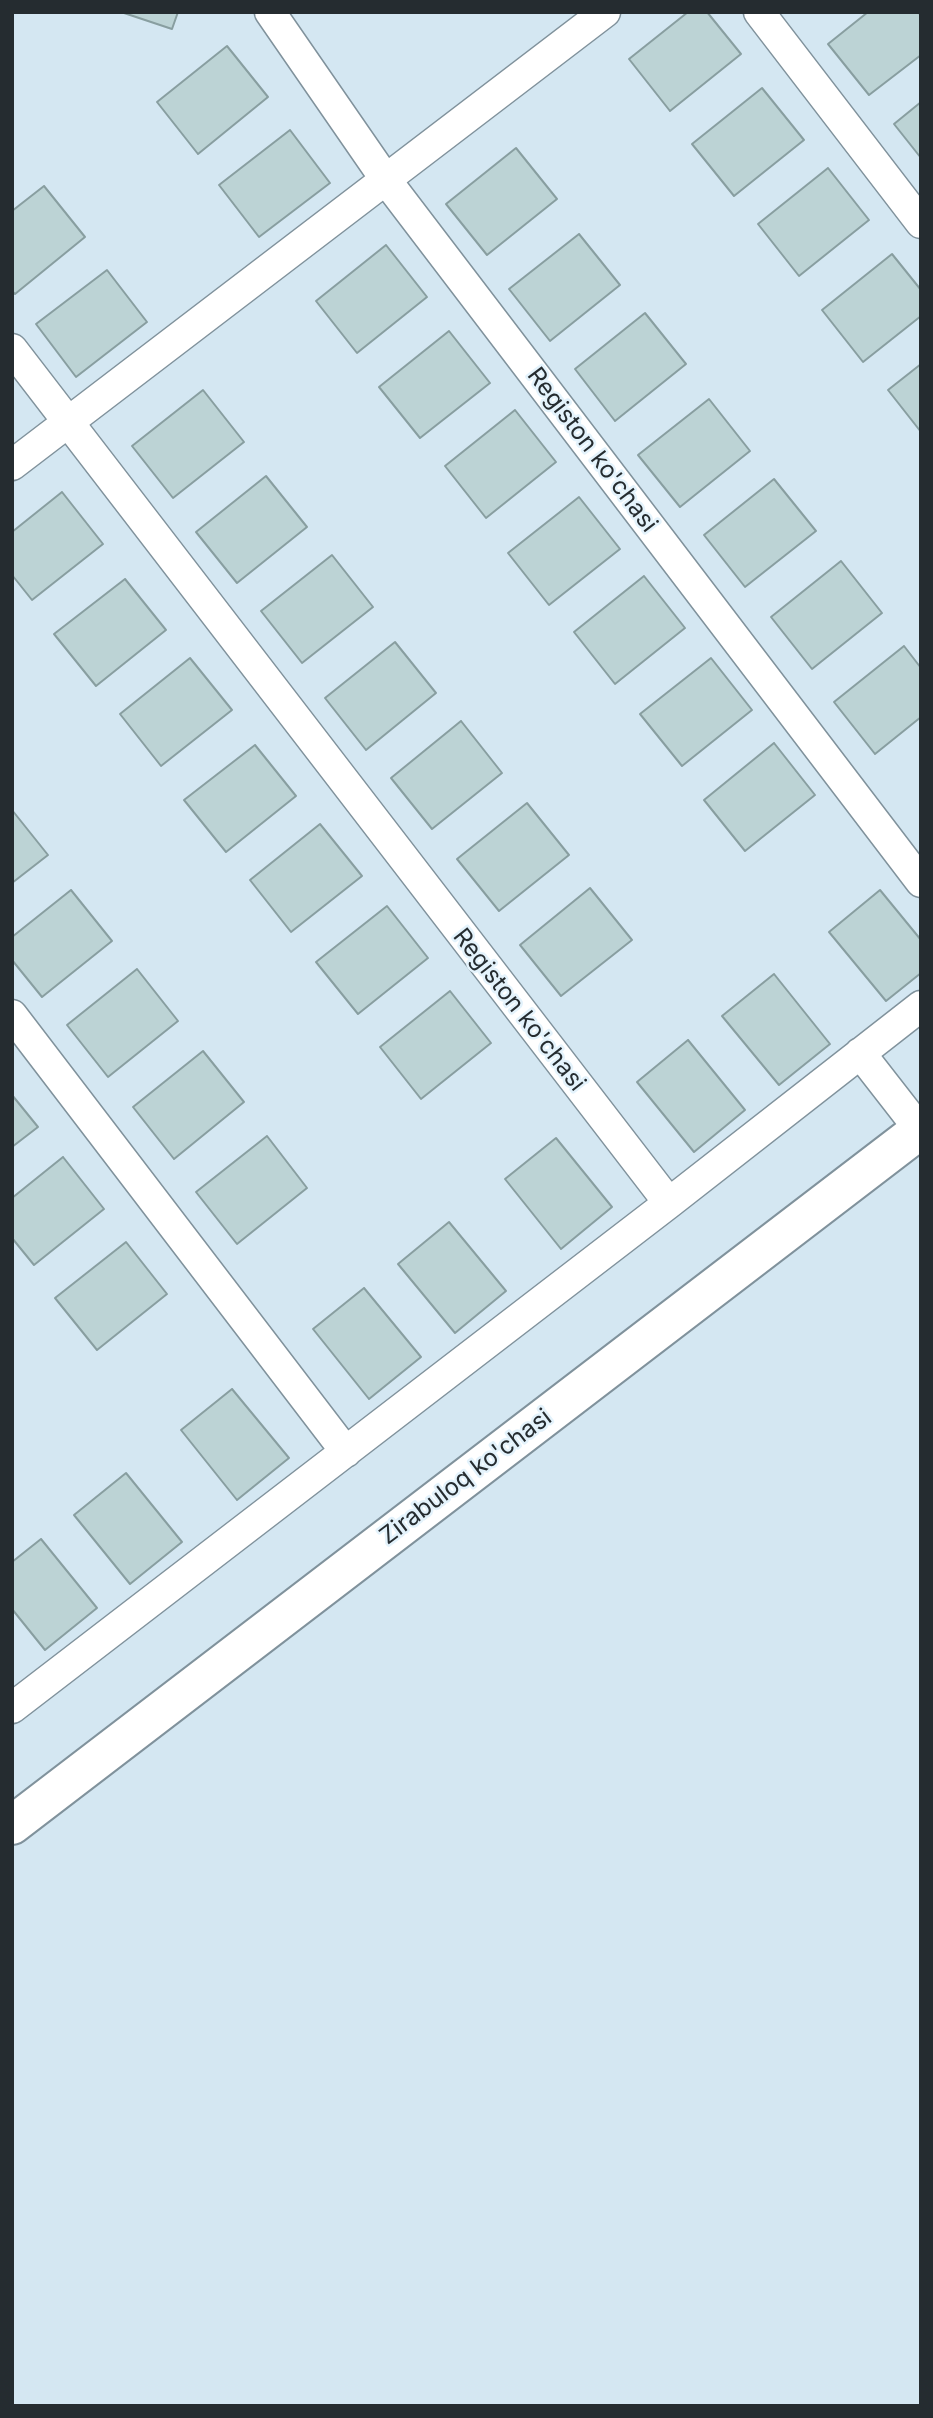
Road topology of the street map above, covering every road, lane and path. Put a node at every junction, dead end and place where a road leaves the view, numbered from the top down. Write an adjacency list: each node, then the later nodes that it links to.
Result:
1 (270, 12): 4 (street, Registon ko'chasi)
2 (605, 12): 4 (street)
3 (759, 12): 5 (street)
4 (386, 180): 7 (street); 9 (street, Registon ko'chasi)
5 (921, 223)
6 (12, 349): 7 (street, Registon ko'chasi)
7 (68, 423): 8 (street); 14 (street, Registon ko'chasi)
8 (12, 465)
9 (921, 882)
10 (921, 1006): 12 (street)
11 (12, 1015): 15 (street)
12 (860, 1053): 13 (street); 14 (street)
13 (920, 1130): 17 (street, Zirabuloq ko'chasi)
14 (669, 1203): 15 (street)
15 (346, 1452): 16 (street)
16 (17, 1696)
17 (12, 1825)

